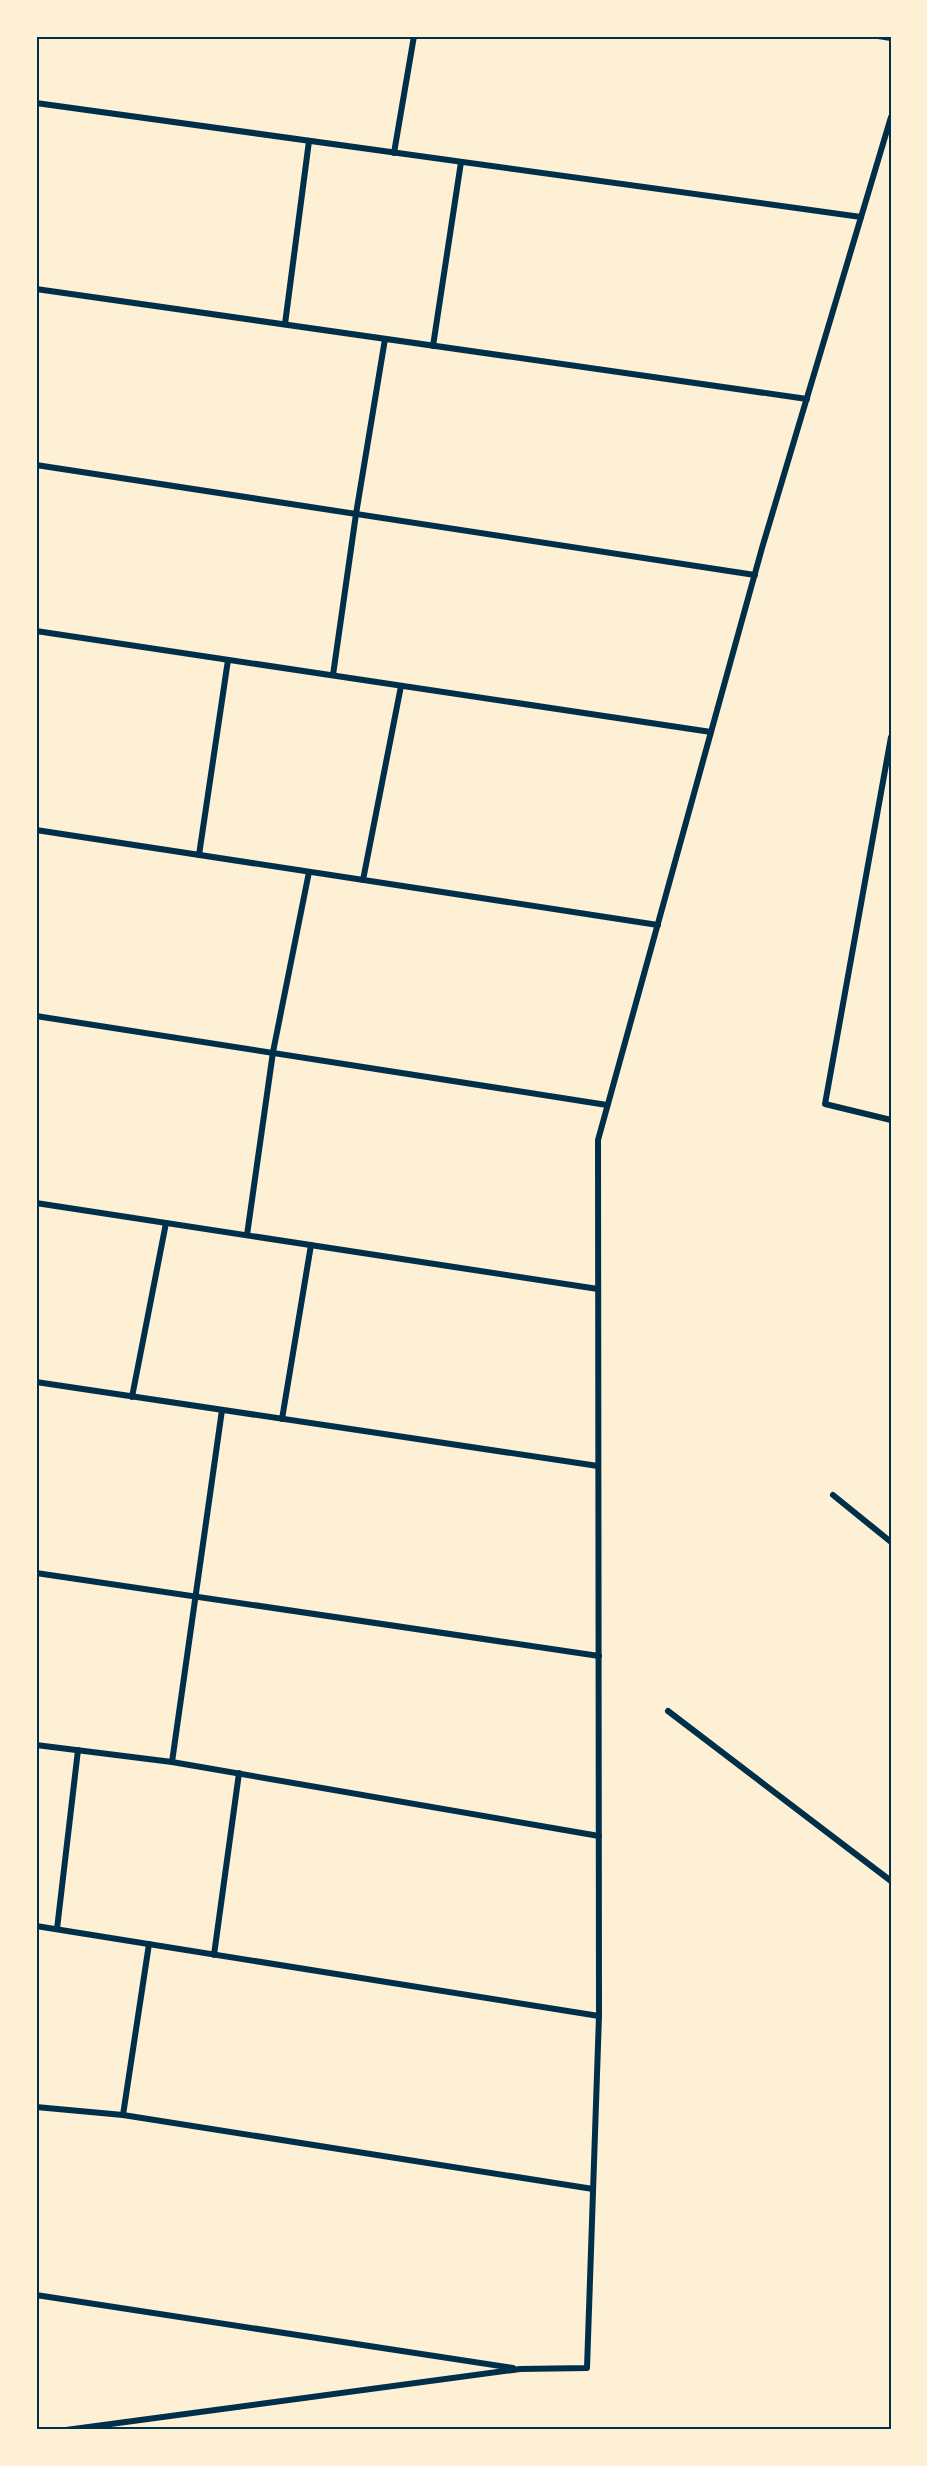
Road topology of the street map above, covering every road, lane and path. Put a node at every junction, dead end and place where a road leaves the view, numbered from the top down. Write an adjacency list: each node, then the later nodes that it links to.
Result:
1 (414, 36): 7 (street)
2 (878, 36): 3 (street)
3 (891, 38)
4 (36, 103): 6 (street)
5 (891, 117): 9 (street)
6 (309, 141): 7 (street); 11 (street)
7 (394, 153): 8 (street)
8 (461, 162): 9 (street); 13 (street)
9 (861, 217): 14 (street)
10 (36, 289): 11 (street)
11 (285, 324): 12 (street)
12 (386, 339): 13 (street); 16 (street)
13 (433, 346): 14 (street)
14 (807, 399): 17 (street)
15 (36, 465): 16 (street)
16 (356, 514): 17 (street); 20 (street)
17 (755, 575): 22 (street)
18 (36, 631): 19 (street)
19 (228, 660): 20 (street); 25 (street)
20 (333, 675): 21 (street)
21 (401, 686): 22 (street); 27 (street)
22 (711, 732): 28 (street)
23 (891, 738): 32 (street)
24 (36, 830): 25 (street)
25 (199, 855): 26 (street)
26 (309, 872): 27 (street); 30 (street)
27 (363, 880): 28 (street)
28 (658, 925): 31 (street)
29 (36, 1016): 30 (street)
30 (273, 1053): 31 (street); 35 (street)
31 (608, 1105): 37 (street)
32 (891, 1120)
33 (36, 1203): 34 (street)
34 (166, 1223): 35 (street); 39 (street)
35 (248, 1235): 36 (street)
36 (311, 1245): 37 (street); 41 (street)
37 (598, 1289): 42 (street)
38 (36, 1383): 39 (street)
39 (132, 1397): 40 (street)
40 (222, 1410): 41 (street); 46 (street)
41 (282, 1419): 42 (street)
42 (598, 1466): 47 (street)
43 (833, 1495): 44 (street)
44 (891, 1542)
45 (36, 1573): 46 (street)
46 (194, 1596): 47 (street); 51 (street)
47 (599, 1656): 53 (street)
48 (668, 1711): 54 (street)
49 (36, 1745): 50 (street)
50 (78, 1750): 51 (street); 56 (street)
51 (172, 1762): 52 (street)
52 (239, 1773): 53 (street); 58 (street)
53 (599, 1836): 59 (street)
54 (891, 1881)
55 (36, 1926): 56 (street)
56 (57, 1929): 57 (street)
57 (149, 1944): 58 (street); 61 (street)
58 (214, 1955): 59 (street)
59 (599, 2016): 62 (street)
60 (36, 2107): 61 (street)
61 (123, 2115): 62 (street)
62 (593, 2189): 64 (street)
63 (36, 2295): 64 (street)
64 (520, 2369): 65 (street)
65 (66, 2430)

